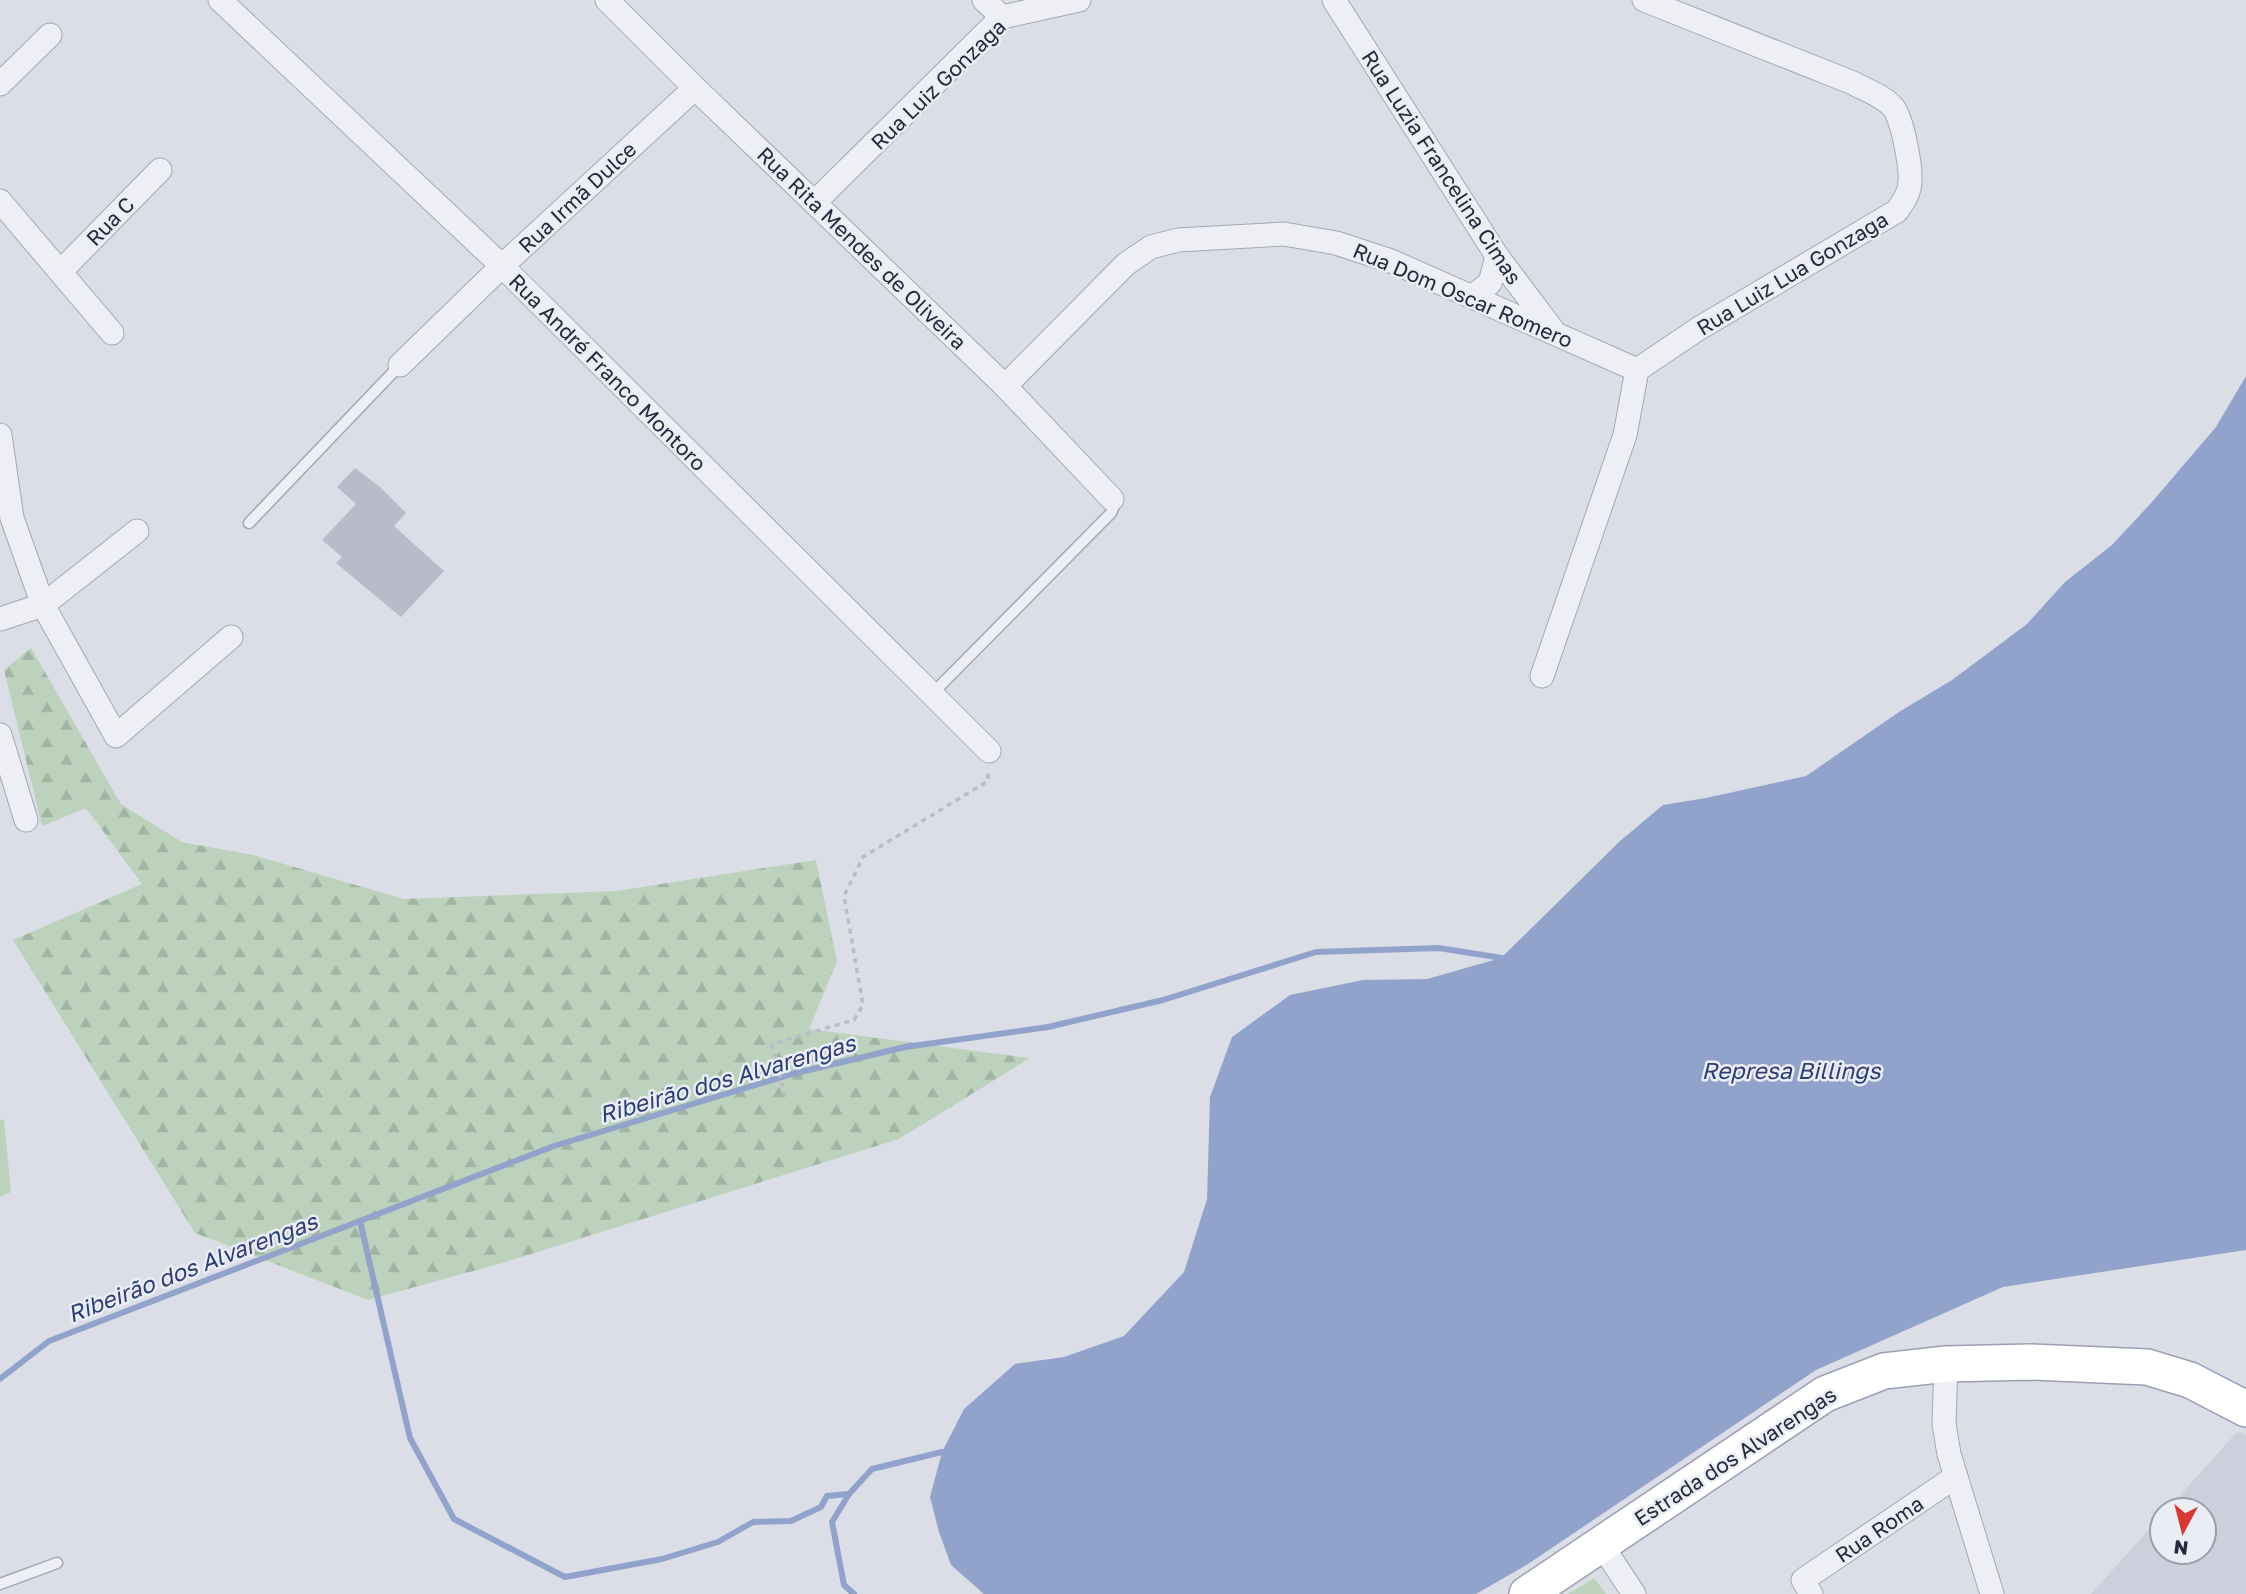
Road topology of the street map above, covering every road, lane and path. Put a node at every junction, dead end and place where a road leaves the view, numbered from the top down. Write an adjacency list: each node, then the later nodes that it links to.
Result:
1 (220, 0): 15 (street, Rua André Franco Montoro)
2 (607, 0): 10 (street, Rua Rita Mendes de Oliveira)
3 (984, 0): 7 (street)
4 (1079, 0): 7 (street, Rua Luiz Gonzaga)
5 (1334, 0): 14 (street, Rua Luzia Francelina Cimas)
6 (1644, 0): 21 (street, Rua Luiz Lua Gonzaga)
7 (1002, 18): 12 (street, Rua Luiz Gonzaga)
8 (50, 35): 9 (street)
9 (0, 84)
10 (695, 88): 12 (street, Rua Rita Mendes de Oliveira); 15 (street, Rua Irmã Dulce)
11 (160, 170): 16 (street, Rua C)
12 (815, 202): 22 (street, Rua Rita Mendes de Oliveira)
13 (1, 206): 16 (street)
14 (1497, 256): 17 (street); 18 (street, Rua Luzia Francelina Cimas)
15 (502, 267): 20 (street, Rua Irmã Dulce); 31 (street, Rua André Franco Montoro)
16 (61, 271): 19 (street)
17 (1472, 296): 18 (street, Rua Dom Oscar Romero); 22 (street, Rua Dom Oscar Romero)
18 (1554, 331): 21 (street, Rua Dom Oscar Romero)
19 (112, 333)
20 (400, 365): 25 (lane)
21 (1637, 370): 30 (street)
22 (1005, 386): 24 (street, Rua Rita Mendes de Oliveira)
23 (0, 435): 27 (street)
24 (1112, 499): 31 (lane)
25 (249, 523)
26 (136, 531): 27 (street)
27 (43, 605): 28 (street); 29 (street)
28 (0, 619)
29 (231, 637)
30 (1542, 676)
31 (932, 694): 33 (street, Rua André Franco Montoro)
32 (0, 735): 34 (street)
33 (989, 751): 35 (path)
34 (26, 820)
35 (785, 1097)
36 (1946, 1364): 37 (main road, Estrada dos Alvarengas); 38 (street); 39 (main road, Estrada dos Alvarengas)
37 (2246, 1409)
38 (1955, 1477): 42 (street, Rua Roma); 45 (street)
39 (1601, 1544): 43 (main road, Estrada dos Alvarengas); 44 (street)
40 (57, 1563): 41 (lane)
41 (0, 1584)
42 (1807, 1587)
43 (1527, 1594)
44 (1634, 1594)
45 (1992, 1594)

